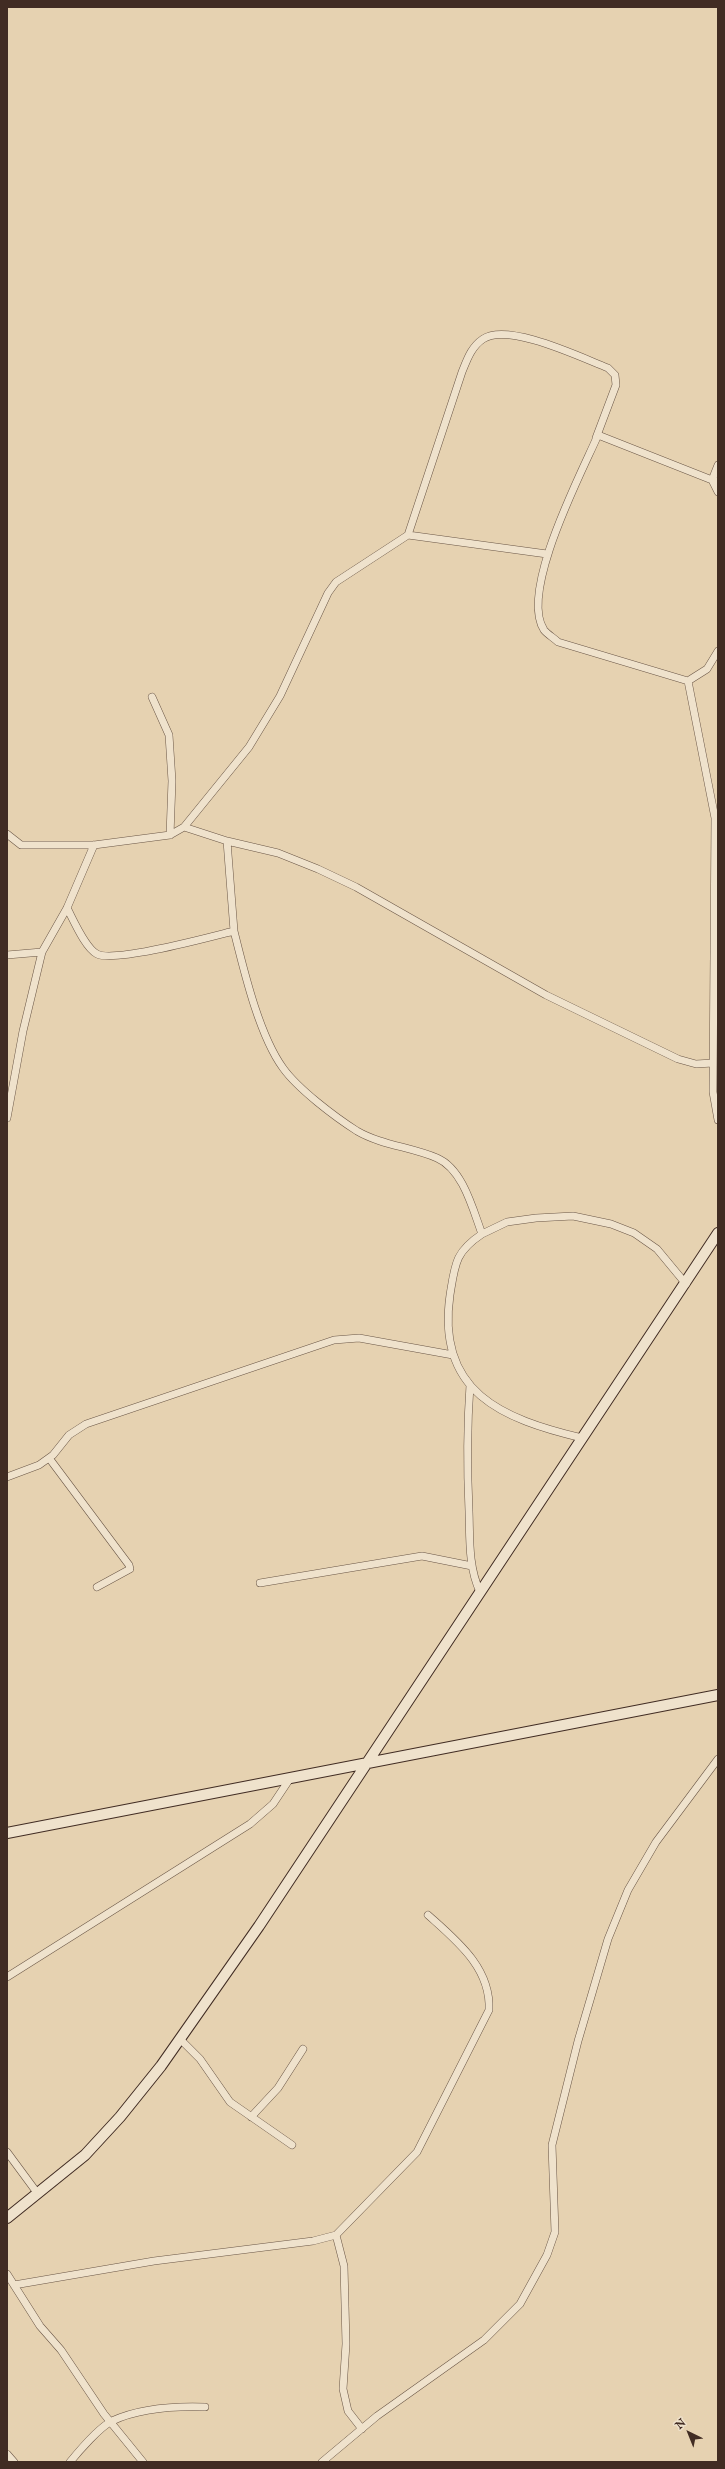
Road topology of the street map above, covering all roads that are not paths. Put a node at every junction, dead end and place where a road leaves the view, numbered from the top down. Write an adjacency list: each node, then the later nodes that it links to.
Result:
1 (596, 441): 3 (street); 5 (street); 6 (street)
2 (718, 465): 3 (street)
3 (715, 481): 4 (street)
4 (718, 492)
5 (408, 535): 6 (street); 10 (street)
6 (547, 554): 8 (street)
7 (718, 651): 8 (street)
8 (688, 681): 19 (street)
9 (152, 696): 12 (street)
10 (184, 827): 12 (street); 13 (street)
11 (7, 834): 14 (street)
12 (170, 835): 14 (street)
13 (227, 841): 16 (street); 19 (street)
14 (94, 845): 15 (street)
15 (67, 908): 16 (street); 17 (street)
16 (234, 931): 23 (street)
17 (42, 952): 18 (street); 20 (street)
18 (7, 955)
19 (713, 1063): 21 (street)
20 (7, 1118)
21 (718, 1120)
22 (718, 1233): 24 (street)
23 (482, 1234): 24 (street); 25 (street)
24 (686, 1284): 27 (street)
25 (453, 1355): 26 (street); 28 (street)
26 (470, 1385): 27 (street); 30 (street)
27 (582, 1438): 33 (street)
28 (49, 1458): 29 (street); 32 (street)
29 (7, 1477)
30 (472, 1566): 31 (street); 33 (street)
31 (260, 1583)
32 (97, 1587)
33 (480, 1592): 36 (street)
34 (718, 1695): 36 (street)
35 (718, 1759): 53 (street)
36 (366, 1762): 37 (street); 41 (street)
37 (292, 1776): 38 (street); 40 (street)
38 (7, 1833)
39 (428, 1915): 48 (street)
40 (7, 1977)
41 (180, 2039): 43 (street); 46 (street)
42 (303, 2049): 43 (street)
43 (251, 2117): 44 (street)
44 (292, 2145)
45 (7, 2152): 46 (street)
46 (38, 2194): 47 (street)
47 (7, 2218)
48 (336, 2234): 50 (street); 53 (street)
49 (7, 2274): 50 (street)
50 (14, 2285): 52 (street)
51 (205, 2407): 52 (street)
52 (110, 2422): 56 (street); 57 (street)
53 (362, 2429): 58 (street)
54 (7, 2454): 55 (street)
55 (14, 2462)
56 (70, 2462)
57 (143, 2462)
58 (322, 2462)

